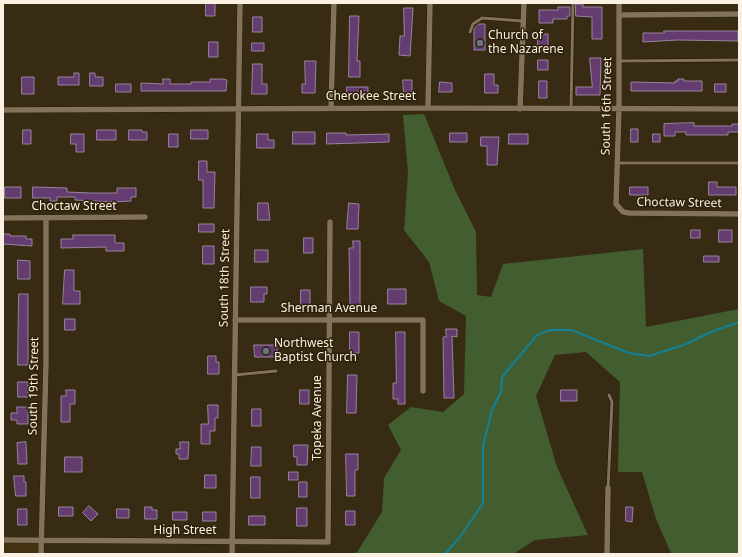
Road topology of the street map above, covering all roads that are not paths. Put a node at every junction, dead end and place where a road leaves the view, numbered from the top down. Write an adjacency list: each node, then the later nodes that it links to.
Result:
1 (240, 3): 20 (street, South 18th Street)
2 (334, 3): 13 (street)
3 (430, 3): 14 (street)
4 (524, 3): 9 (street)
5 (573, 3): 17 (lane)
6 (619, 3): 8 (street, South 16th Street)
7 (739, 14): 8 (street)
8 (619, 15): 12 (street, South 16th Street)
9 (523, 21): 10 (lane); 16 (street)
10 (470, 32)
11 (739, 60): 12 (lane)
12 (619, 61): 15 (street, South 16th Street)
13 (331, 108): 14 (street, Cherokee Street); 20 (street, Cherokee Street)
14 (428, 108): 16 (street, Cherokee Street)
15 (619, 108): 17 (street, Cherokee Street); 18 (street, Cherokee Street); 21 (street, South 16th Street)
16 (520, 109): 17 (street, Cherokee Street)
17 (571, 109)
18 (739, 109)
19 (3, 110): 20 (street, Cherokee Street)
20 (239, 110): 29 (street, South 18th Street)
21 (617, 162): 22 (lane); 23 (street, South 16th Street)
22 (739, 163)
23 (619, 209): 24 (street, Choctaw Street)
24 (739, 214)
25 (3, 218): 26 (street, Choctaw Street)
26 (46, 218): 27 (street, Choctaw Street); 37 (street, South 19th Street)
27 (145, 218)
28 (330, 222): 30 (street, Topeka Avenue)
29 (235, 320): 30 (street, Sherman Avenue); 32 (street, South 18th Street)
30 (329, 321): 33 (street, Sherman Avenue); 39 (street, Topeka Avenue)
31 (276, 371): 32 (lane)
32 (234, 375): 38 (street, South 18th Street)
33 (423, 391)
34 (609, 395): 35 (lane)
35 (608, 488): 42 (street)
36 (3, 540): 37 (street, High Street)
37 (41, 541): 38 (street, High Street); 40 (street, South 19th Street)
38 (232, 542): 39 (street, High Street); 41 (street, South 18th Street)
39 (328, 542)
40 (41, 554)
41 (232, 554)
42 (607, 554)

